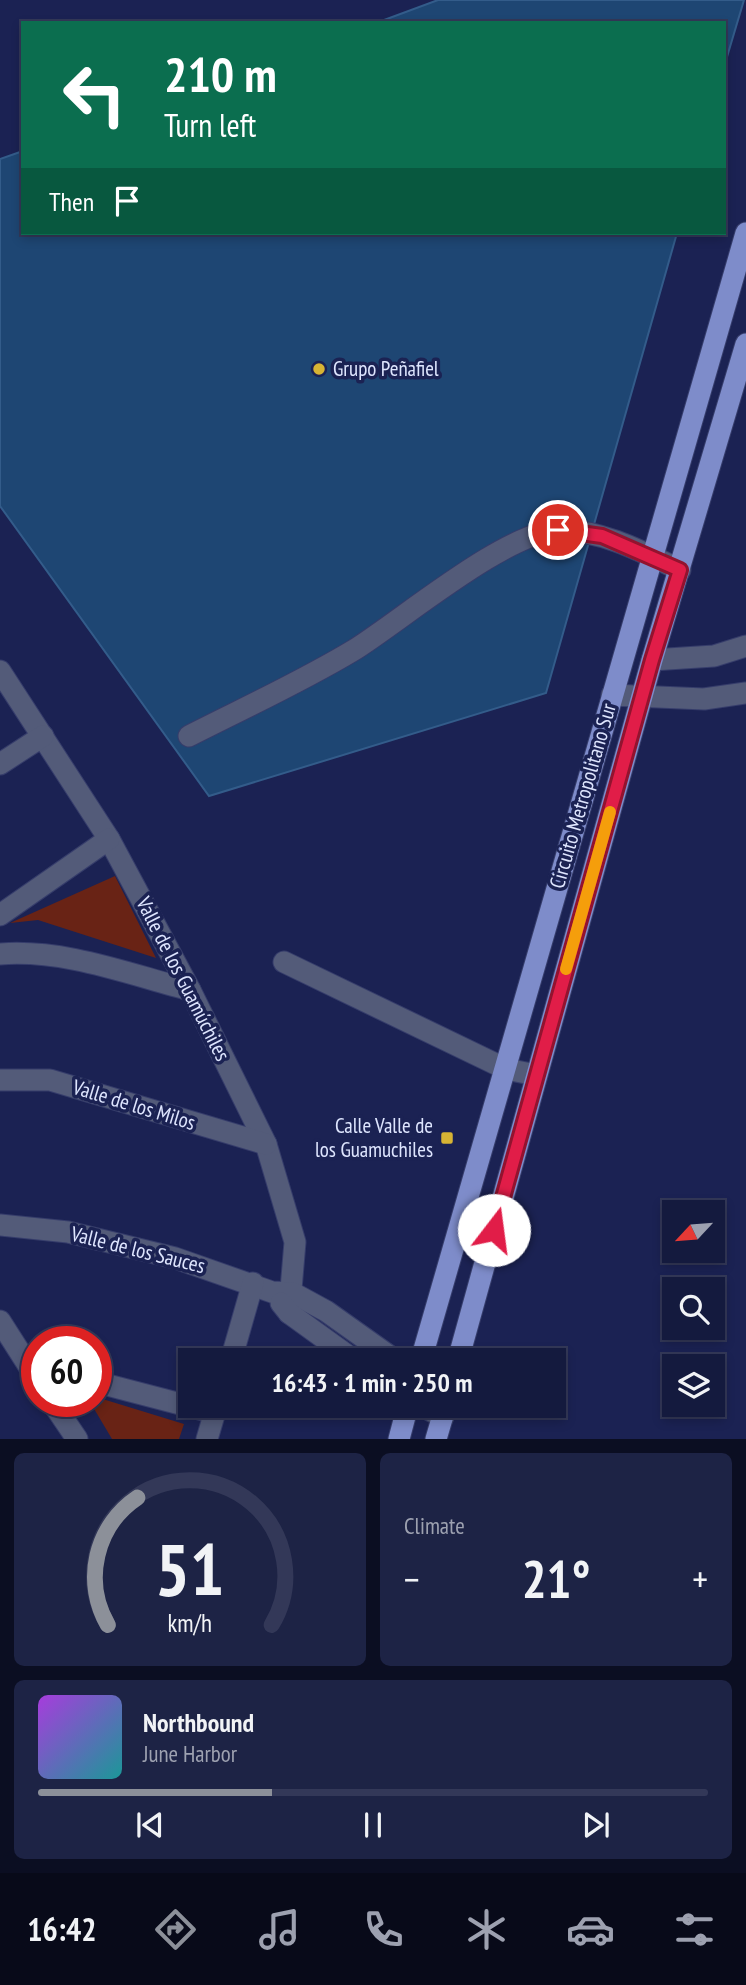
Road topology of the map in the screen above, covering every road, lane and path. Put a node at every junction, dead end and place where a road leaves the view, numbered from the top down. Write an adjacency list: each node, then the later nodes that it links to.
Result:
1 (746, 233): 3 (main road, Circuito Metropolitano Sur)
2 (745, 350): 4 (main road, Circuito Metropolitano Sur)
3 (652, 556): 4 (street); 9 (main road, Circuito Metropolitano Sur); 12 (street)
4 (680, 570): 6 (main road, Circuito Metropolitano Sur)
5 (746, 646): 6 (street)
6 (652, 660): 10 (main road, Circuito Metropolitano Sur)
7 (0, 671): 11 (street, Valle de los Guamúchiles)
8 (746, 693): 10 (street)
9 (612, 695): 10 (street); 19 (main road, Circuito Metropolitano Sur)
10 (643, 695): 20 (main road, Circuito Metropolitano Sur)
11 (43, 736): 13 (street); 14 (street, Valle de los Guamúchiles)
12 (189, 736)
13 (0, 764)
14 (109, 839): 15 (street); 18 (street, Valle de los Guamúchiles)
15 (0, 915)
16 (0, 954): 18 (street)
17 (284, 962): 19 (street)
18 (190, 990): 22 (street, Valle de los Guamúchiles)
19 (506, 1069): 20 (street); 29 (main road, Circuito Metropolitano Sur)
20 (536, 1075): 30 (main road, Circuito Metropolitano Sur)
21 (0, 1080): 22 (street, Valle de los Milos)
22 (266, 1144): 24 (street, Valle de los Guamúchiles)
23 (0, 1225): 24 (street, Valle de los Sauces)
24 (277, 1295): 26 (street, Valle de los Guamúchiles); 27 (street, Valle de los Sauces); 28 (street, Valle de los Sauces)
25 (0, 1321): 31 (street)
26 (239, 1348)
27 (340, 1348)
28 (379, 1348)
29 (425, 1348)
30 (461, 1348)
31 (21, 1354)
32 (112, 1386): 33 (street)
33 (178, 1400)
34 (62, 1417): 38 (street)
35 (213, 1418): 39 (street)
36 (405, 1418): 40 (main road)
37 (442, 1418): 41 (main road)
38 (76, 1439)
39 (207, 1439)
40 (399, 1439)
41 (436, 1439)

